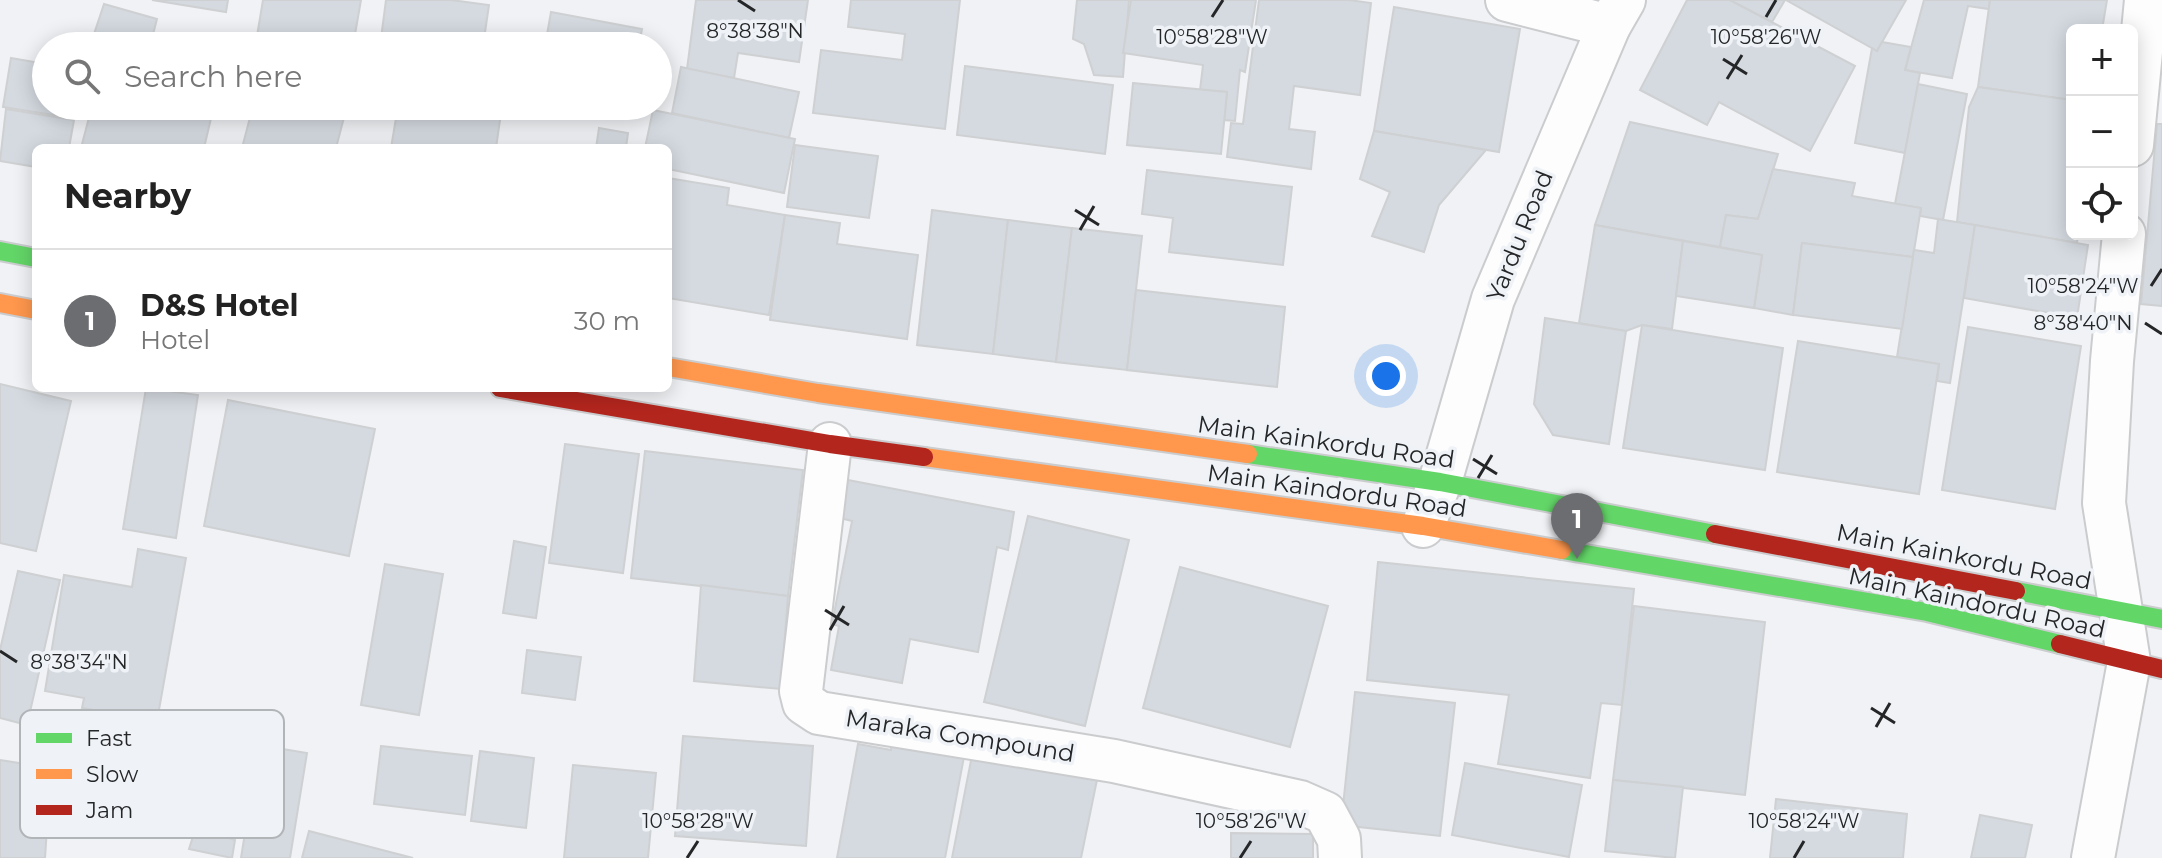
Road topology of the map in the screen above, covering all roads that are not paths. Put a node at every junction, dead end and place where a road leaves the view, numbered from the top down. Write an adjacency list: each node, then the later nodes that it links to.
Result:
1 (1507, 0): 3 (street)
2 (2146, 0): 4 (street)
3 (1616, 13): 14 (street, Yardu Road)
4 (2137, 96)
5 (2123, 240): 16 (street)
6 (0, 251): 7 (main road)
7 (32, 257)
8 (0, 303): 9 (main road)
9 (32, 309)
10 (672, 369): 12 (main road, Main Kainkordu Road)
11 (558, 392): 12 (main road, Main Kaindordu Road)
12 (746, 405): 13 (main road, Main Kaindordu Road); 14 (main road, Main Kainkordu Road)
13 (830, 444): 15 (main road, Main Kaindordu Road); 19 (street, Maraka Compound)
14 (1440, 482): 15 (street, Yardu Road); 16 (main road, Main Kainkordu Road)
15 (1423, 526): 18 (main road, Main Kaindordu Road)
16 (2121, 611): 17 (main road, Main Kainkordu Road); 18 (street)
17 (2162, 619)
18 (2146, 665): 20 (street)
19 (1340, 858)
20 (2093, 858)

